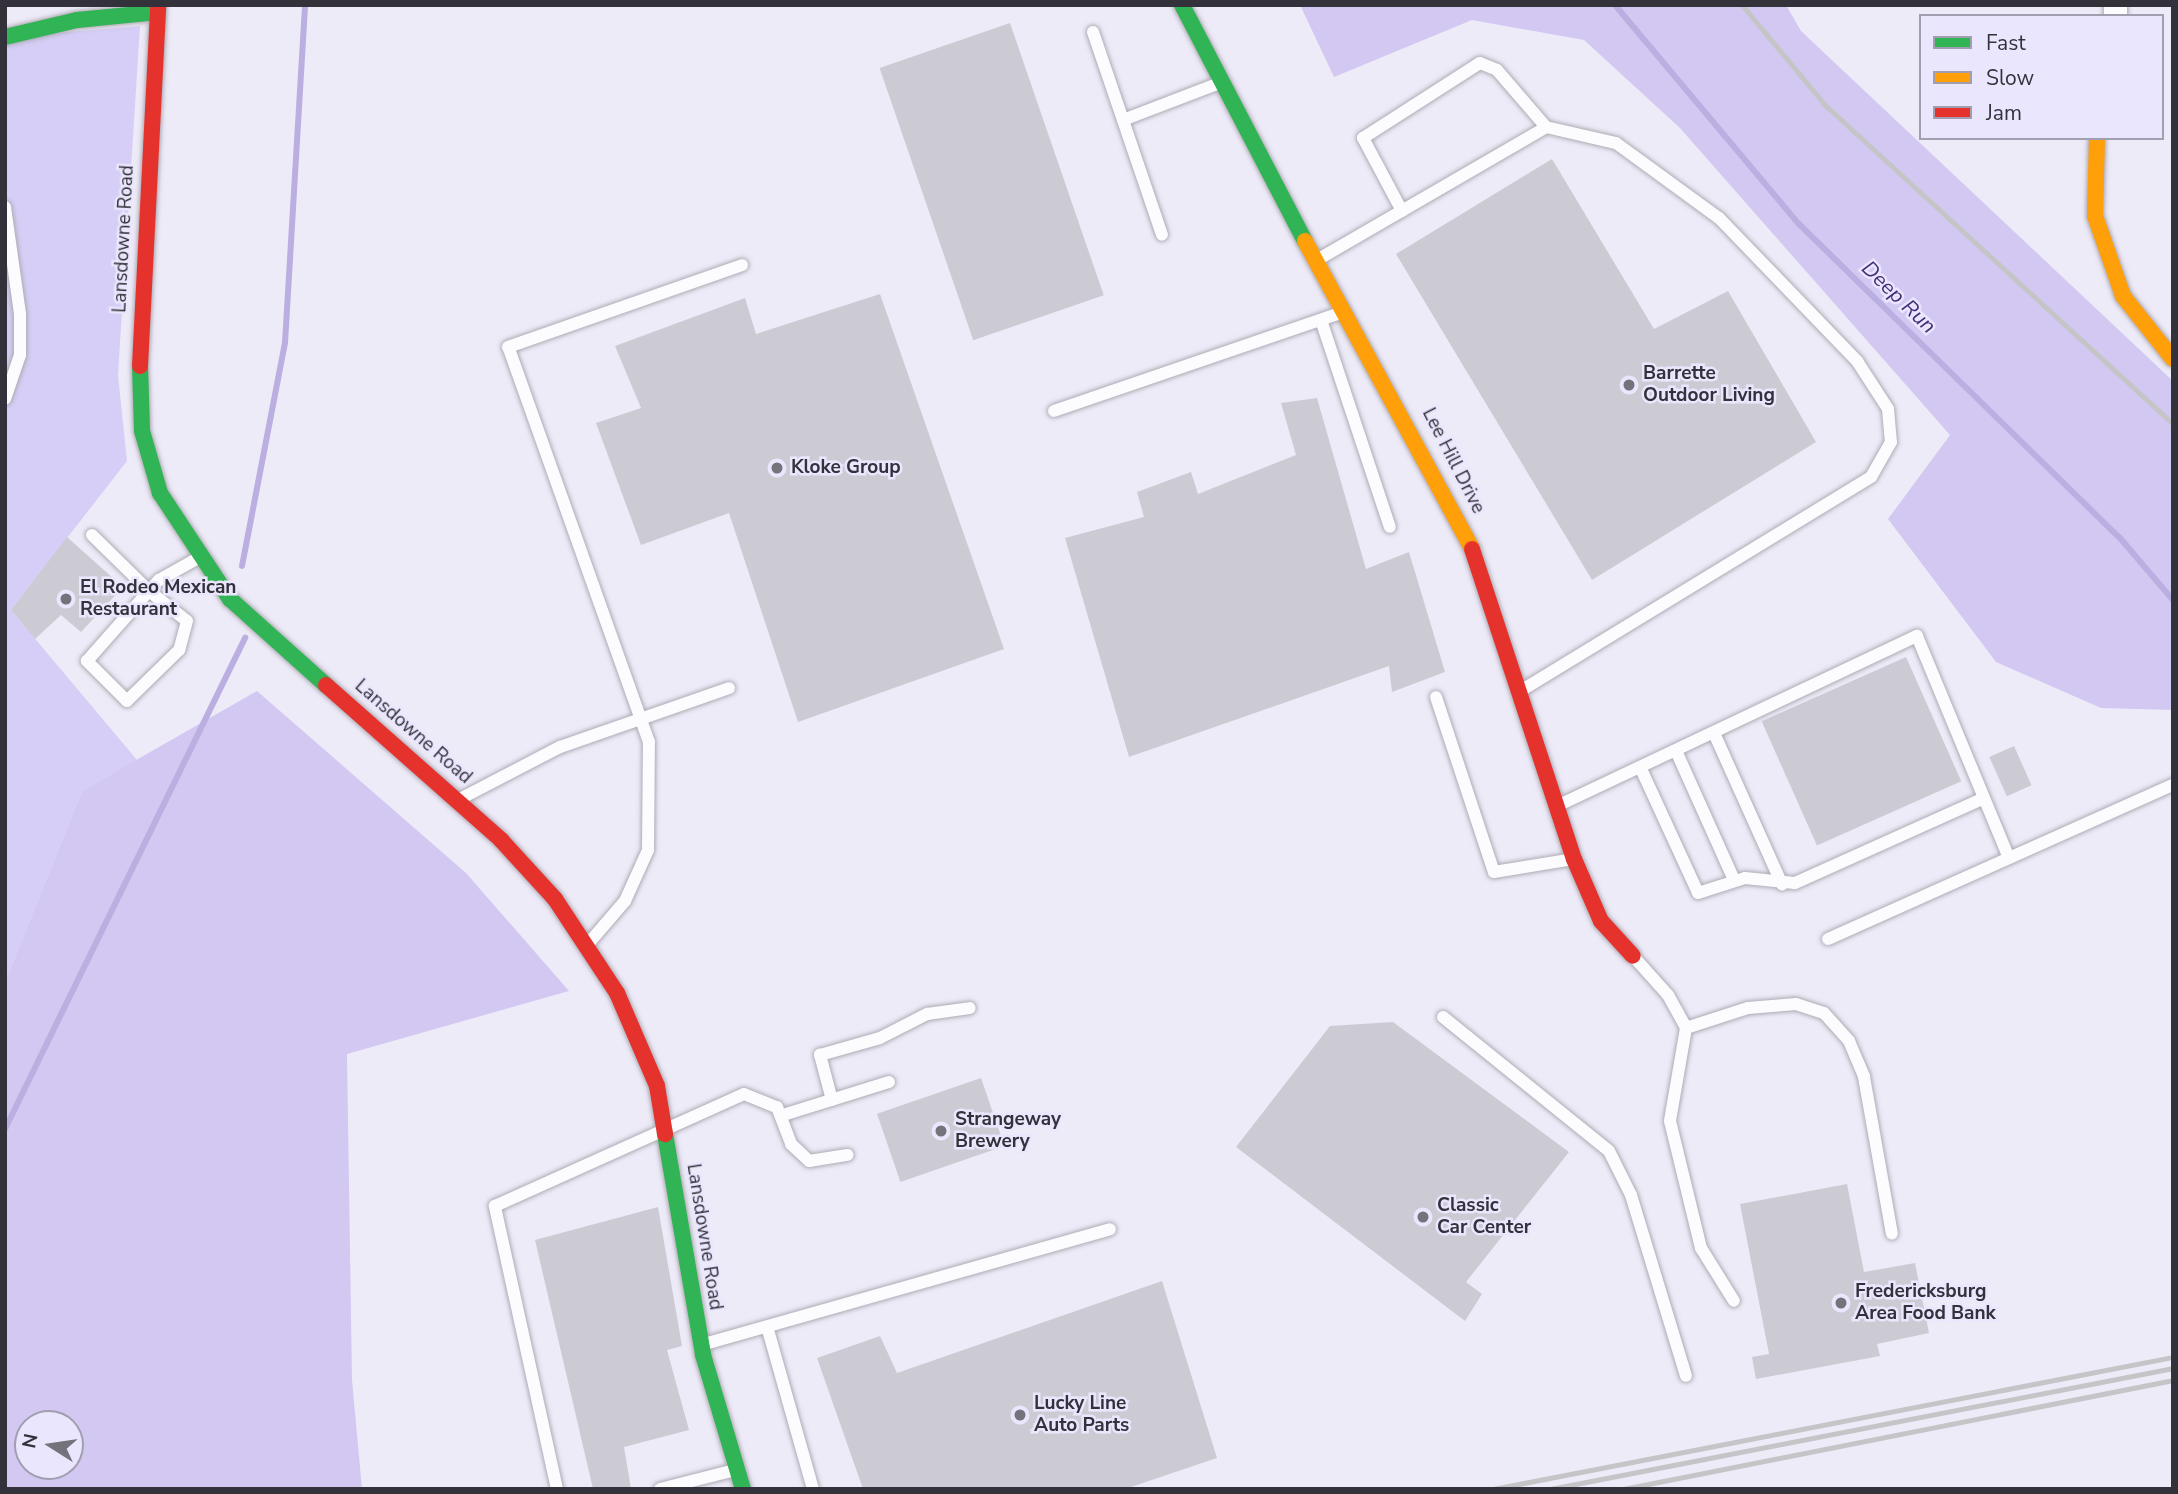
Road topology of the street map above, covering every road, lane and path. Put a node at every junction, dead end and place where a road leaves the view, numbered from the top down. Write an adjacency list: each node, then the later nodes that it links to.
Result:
1 (1182, 5): 5 (main road, Lee Hill Drive)
2 (158, 9): 4 (main road); 21 (main road, Lansdowne Road)
3 (1093, 32): 6 (lane)
4 (5, 37)
5 (1220, 83): 6 (lane); 12 (main road, Lee Hill Drive)
6 (1123, 120): 11 (lane)
7 (1546, 127): 10 (lane); 10 (lane); 24 (lane)
8 (2097, 140): 16 (main road)
9 (5, 207): 17 (lane)
10 (1402, 211): 12 (lane)
11 (1162, 235)
12 (1317, 261): 14 (main road, Lee Hill Drive)
13 (742, 265): 26 (lane)
14 (1346, 311): 15 (lane); 24 (main road, Lee Hill Drive)
15 (1321, 320): 18 (lane); 19 (lane)
16 (2173, 359)
17 (5, 400)
18 (1054, 411)
19 (1390, 527)
20 (92, 535): 22 (lane)
21 (198, 558): 22 (lane); 32 (main road, Lansdowne Road)
22 (149, 591): 22 (lane)
23 (729, 688): 26 (lane)
24 (1523, 690): 33 (main road, Lee Hill Drive)
25 (1436, 697): 35 (lane)
26 (645, 718): 32 (lane); 39 (lane)
27 (1714, 733): 28 (lane); 31 (lane); 37 (lane)
28 (1676, 754): 29 (lane); 36 (lane)
29 (1642, 771): 33 (lane); 36 (lane)
30 (2173, 785): 34 (lane)
31 (1984, 798): 34 (lane); 37 (lane)
32 (458, 800): 39 (main road, Lansdowne Road)
33 (1559, 805): 35 (main road, Lee Hill Drive)
34 (2009, 858): 38 (lane)
35 (1574, 859): 40 (main road, Lee Hill Drive)
36 (1734, 880): 37 (lane)
37 (1782, 884)
38 (1828, 939)
39 (588, 944): 47 (main road, Lansdowne Road)
40 (1633, 956): 43 (lane)
41 (970, 1008): 45 (lane)
42 (1443, 1017): 54 (lane)
43 (1686, 1028): 50 (lane); 51 (lane)
44 (889, 1082): 45 (lane)
45 (832, 1100): 46 (lane)
46 (783, 1115): 47 (lane); 48 (lane)
47 (666, 1127): 53 (main road, Lansdowne Road); 56 (lane)
48 (848, 1155)
49 (1110, 1229): 52 (lane)
50 (1892, 1234)
51 (1734, 1301)
52 (768, 1330): 53 (lane); 59 (lane)
53 (701, 1346): 55 (main road, Lansdowne Road)
54 (1686, 1376)
55 (737, 1470): 57 (lane); 58 (main road, Lansdowne Road)
56 (556, 1489)
57 (660, 1489)
58 (743, 1489)
59 (813, 1489)

